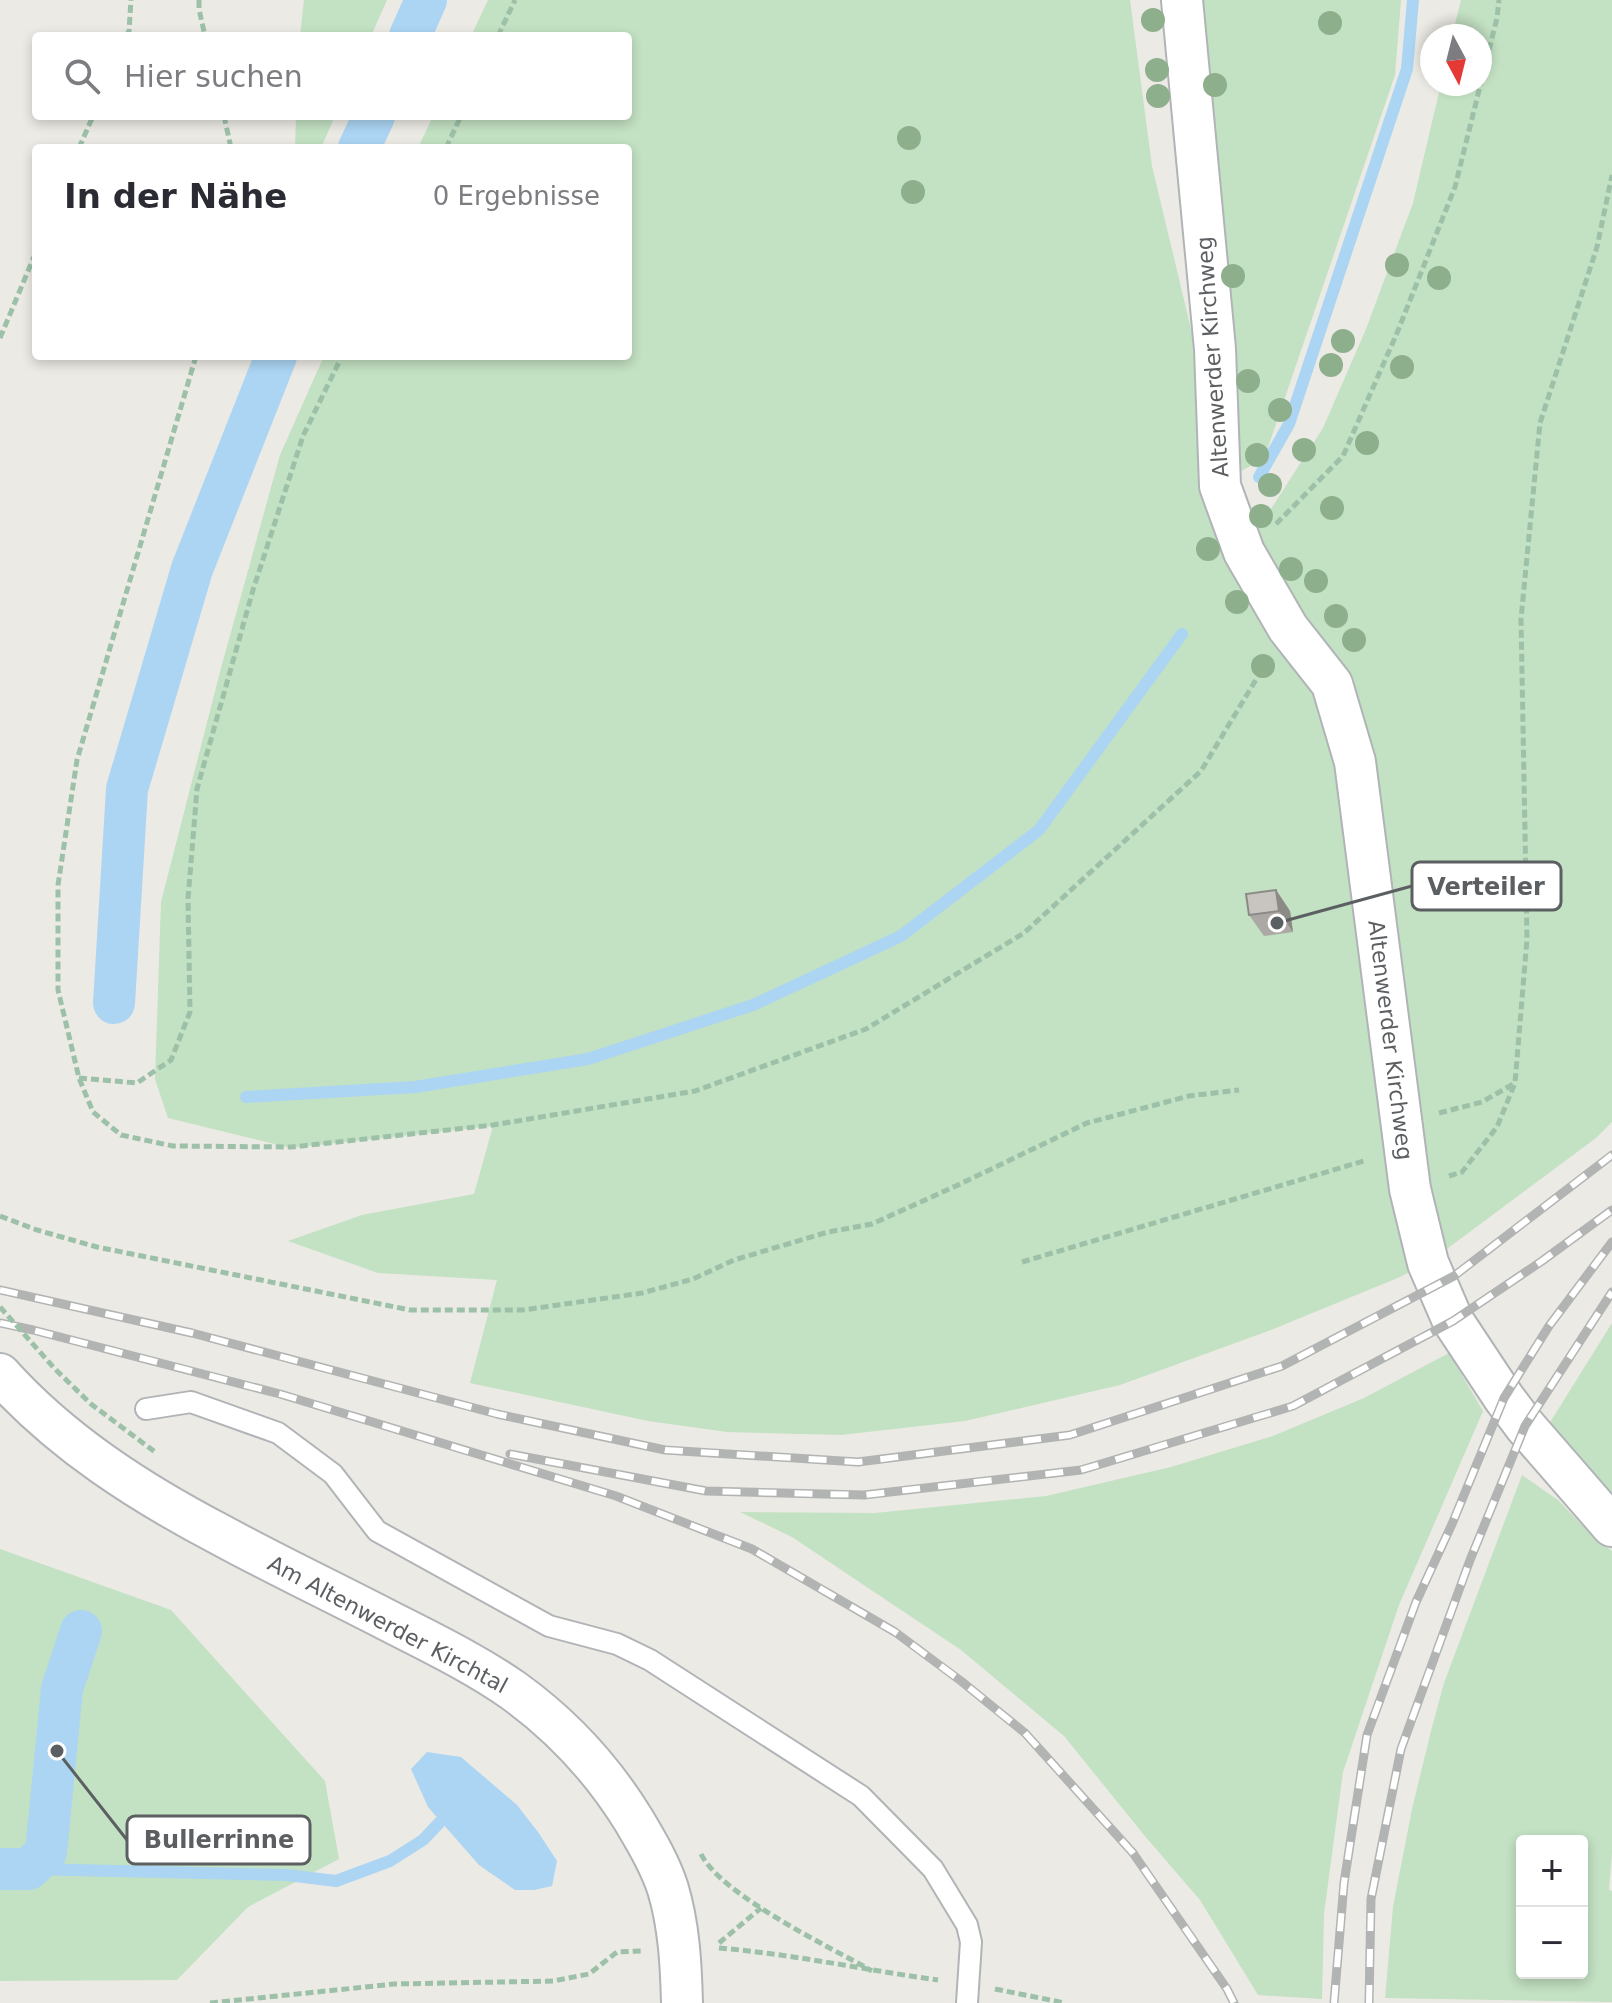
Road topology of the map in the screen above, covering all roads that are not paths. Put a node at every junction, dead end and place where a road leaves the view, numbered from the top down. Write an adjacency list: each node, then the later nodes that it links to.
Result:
1 (1182, 0): 4 (street, Altenwerder Kirchweg)
2 (0, 1374): 5 (street, Am Altenwerder Kirchtal)
3 (146, 1409): 6 (lane)
4 (1612, 1526)
5 (682, 2003)
6 (967, 2003)

